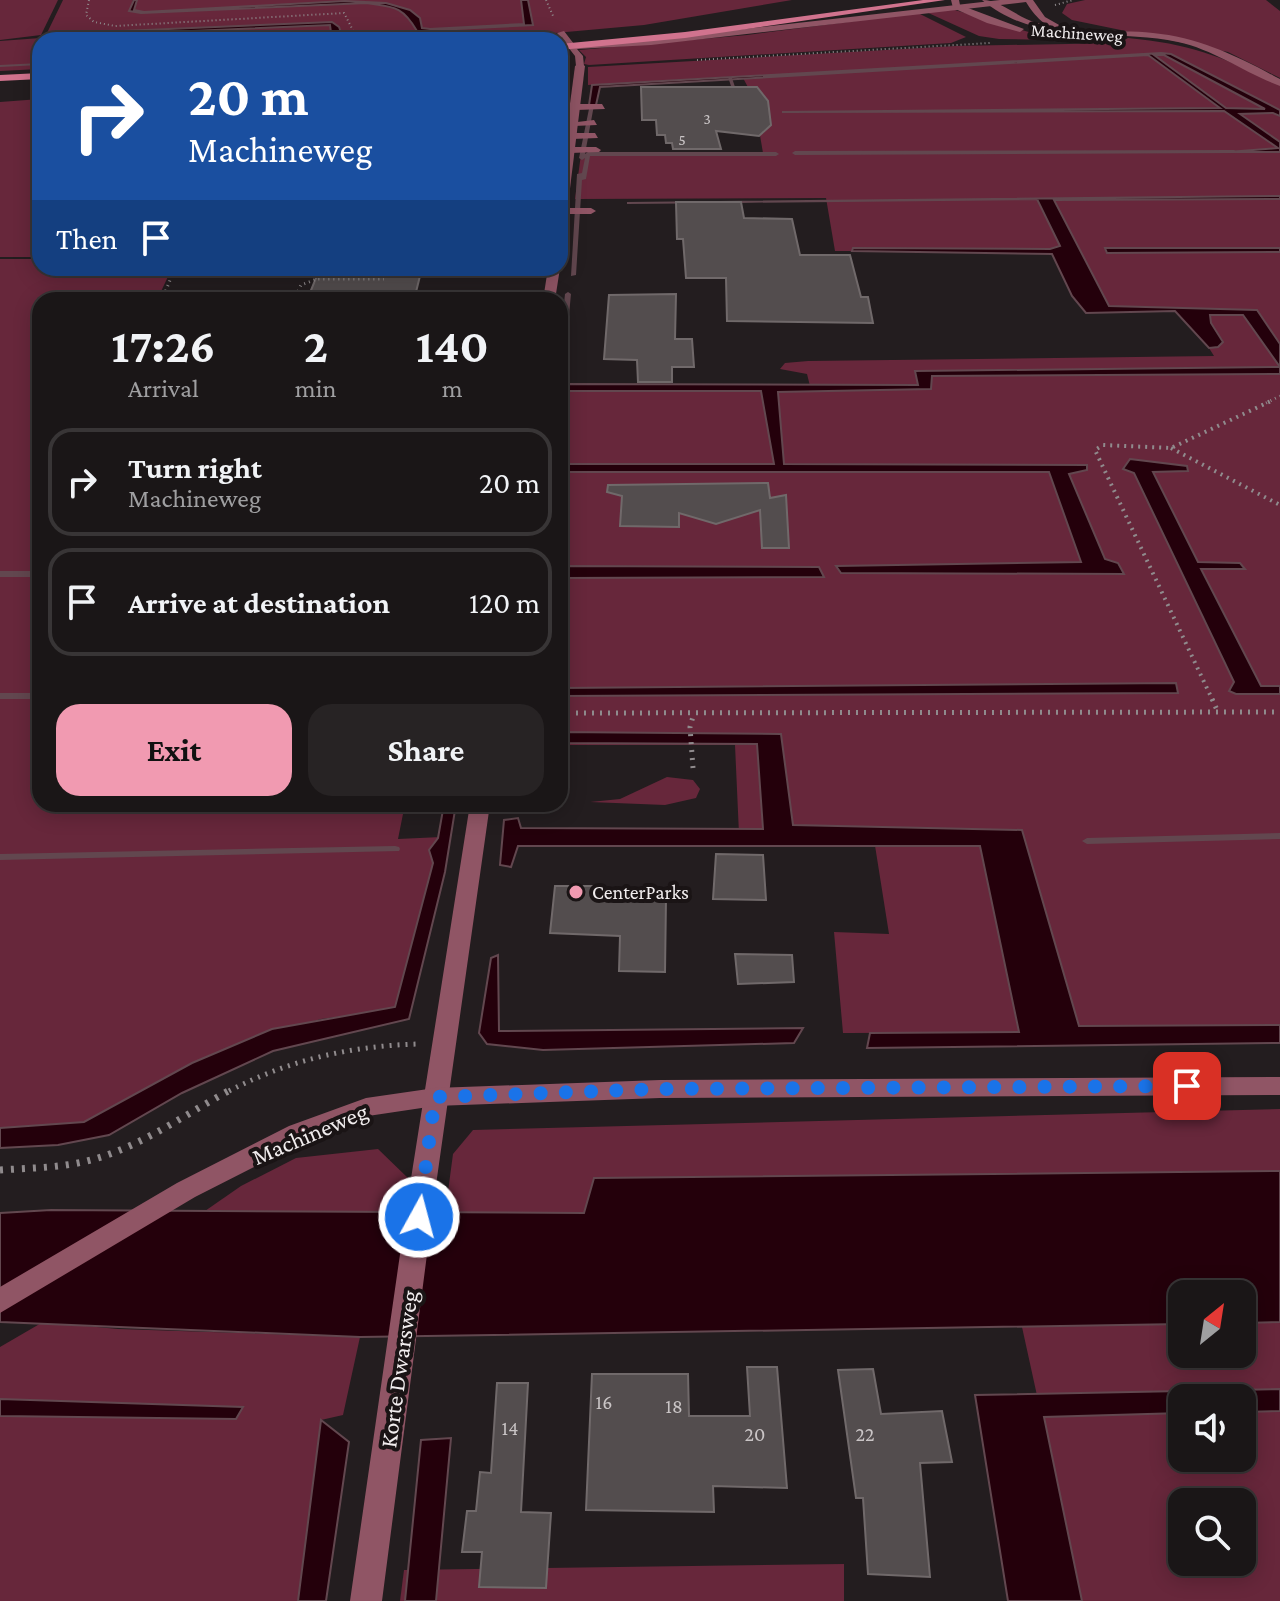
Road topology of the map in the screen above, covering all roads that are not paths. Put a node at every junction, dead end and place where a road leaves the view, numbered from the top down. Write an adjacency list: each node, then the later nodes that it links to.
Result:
1 (875, 0): 8 (main road)
2 (941, 0): 5 (main road)
3 (1028, 0): 4 (lane); 7 (lane, Machineweg)
4 (989, 1): 6 (lane); 7 (street, Machineweg)
5 (909, 3): 6 (main road); 10 (main road)
6 (955, 3): 9 (lane); 12 (street, Machineweg)
7 (1064, 30): 12 (street, Machineweg)
8 (568, 42)
9 (568, 42)
10 (568, 42)
11 (568, 46): 13 (lane)
12 (1207, 48): 16 (street, Machineweg)
13 (580, 66): 17 (street)
14 (32, 77): 15 (main road)
15 (0, 78)
16 (1280, 83)
17 (581, 107): 18 (lane); 19 (street)
18 (602, 107)
19 (577, 123): 20 (lane); 21 (street)
20 (594, 123)
21 (576, 136): 22 (lane); 23 (street)
22 (595, 136)
23 (575, 150): 24 (lane); 25 (street)
24 (596, 150)
25 (568, 191)
26 (591, 211): 27 (lane)
27 (568, 214)
28 (479, 812): 30 (street, Korte Dwarsweg)
29 (1280, 1086): 30 (street, Machineweg)
30 (435, 1097): 31 (street, Machineweg); 32 (street, Korte Dwarsweg)
31 (0, 1301)
32 (366, 1601)

